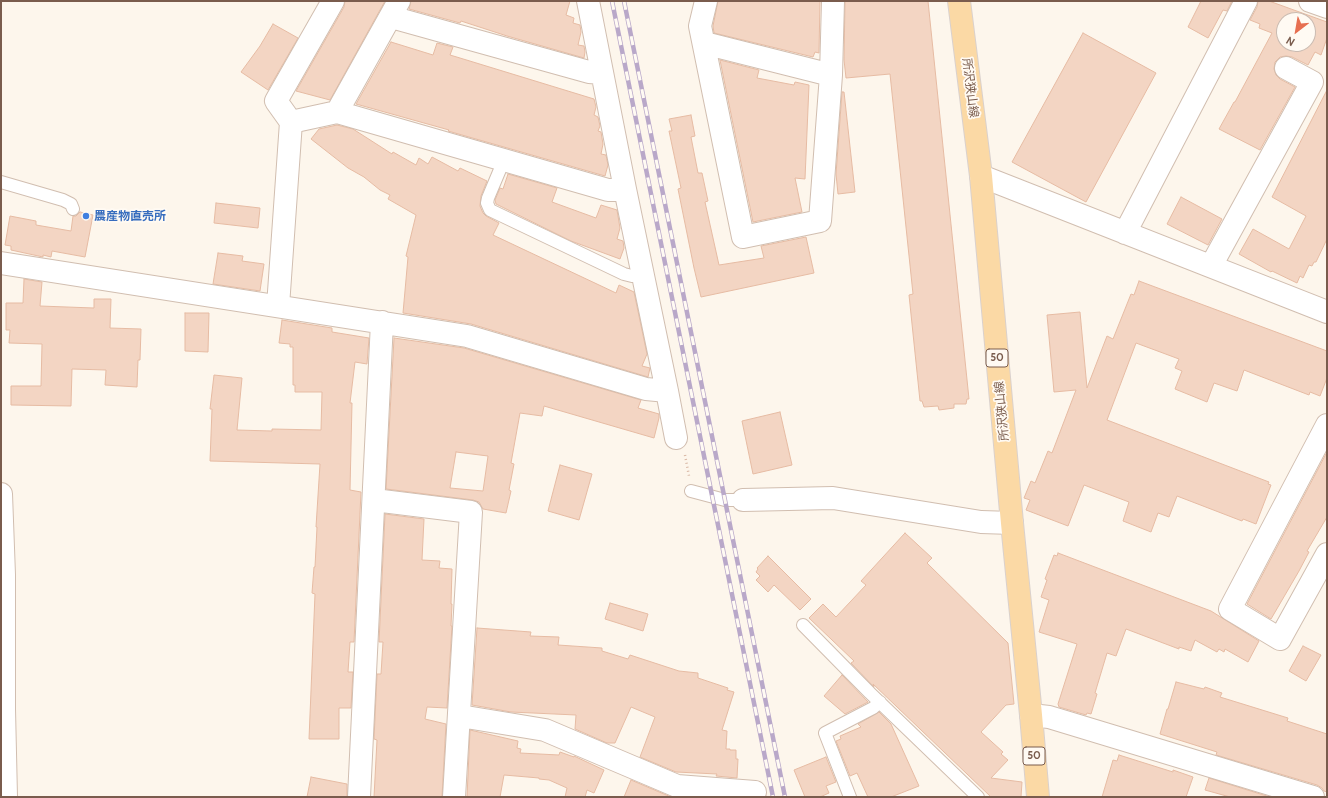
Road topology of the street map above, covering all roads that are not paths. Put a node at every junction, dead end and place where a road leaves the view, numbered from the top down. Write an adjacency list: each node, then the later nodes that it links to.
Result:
1 (333, 1): 15 (street)
2 (588, 1): 12 (street)
3 (706, 1): 10 (street)
4 (833, 1): 13 (street)
5 (959, 1): 17 (main road, 所沢狭山線 / 50)
6 (1246, 1): 21 (street)
7 (1310, 1): 8 (street)
8 (1327, 7)
9 (395, 9): 12 (street); 14 (street)
10 (704, 43): 13 (street); 13 (street)
11 (1286, 68): 23 (street)
12 (602, 73): 19 (street)
13 (831, 75)
14 (337, 112): 15 (street); 16 (street)
15 (291, 122): 25 (street)
16 (504, 160): 19 (street); 24 (lane)
17 (981, 176): 21 (street); 35 (main road, 所沢狭山線 / 50)
18 (1, 182): 20 (lane)
19 (624, 189): 24 (street)
20 (73, 209)
21 (1125, 232): 23 (street)
22 (1, 264): 25 (street)
23 (1211, 266): 26 (street)
24 (643, 275): 28 (street)
25 (278, 306): 27 (street)
26 (1326, 308)
27 (382, 322): 28 (street); 33 (street)
28 (667, 391): 30 (street)
29 (1327, 425): 36 (street)
30 (676, 438)
31 (691, 491): 34 (lane)
32 (1, 494): 42 (street)
33 (374, 500): 40 (street); 43 (street)
34 (743, 500): 35 (street)
35 (1012, 522): 39 (main road, 所沢狭山線 / 50)
36 (1327, 554)
37 (803, 625): 38 (lane)
38 (880, 702): 45 (lane); 46 (lane)
39 (1031, 715): 47 (main road, 所沢狭山線 / 50); 48 (street)
40 (460, 716): 41 (street); 44 (street)
41 (755, 792)
42 (6, 797)
43 (359, 797)
44 (454, 797)
45 (850, 797)
46 (978, 797)
47 (1038, 797)
48 (1313, 797)

